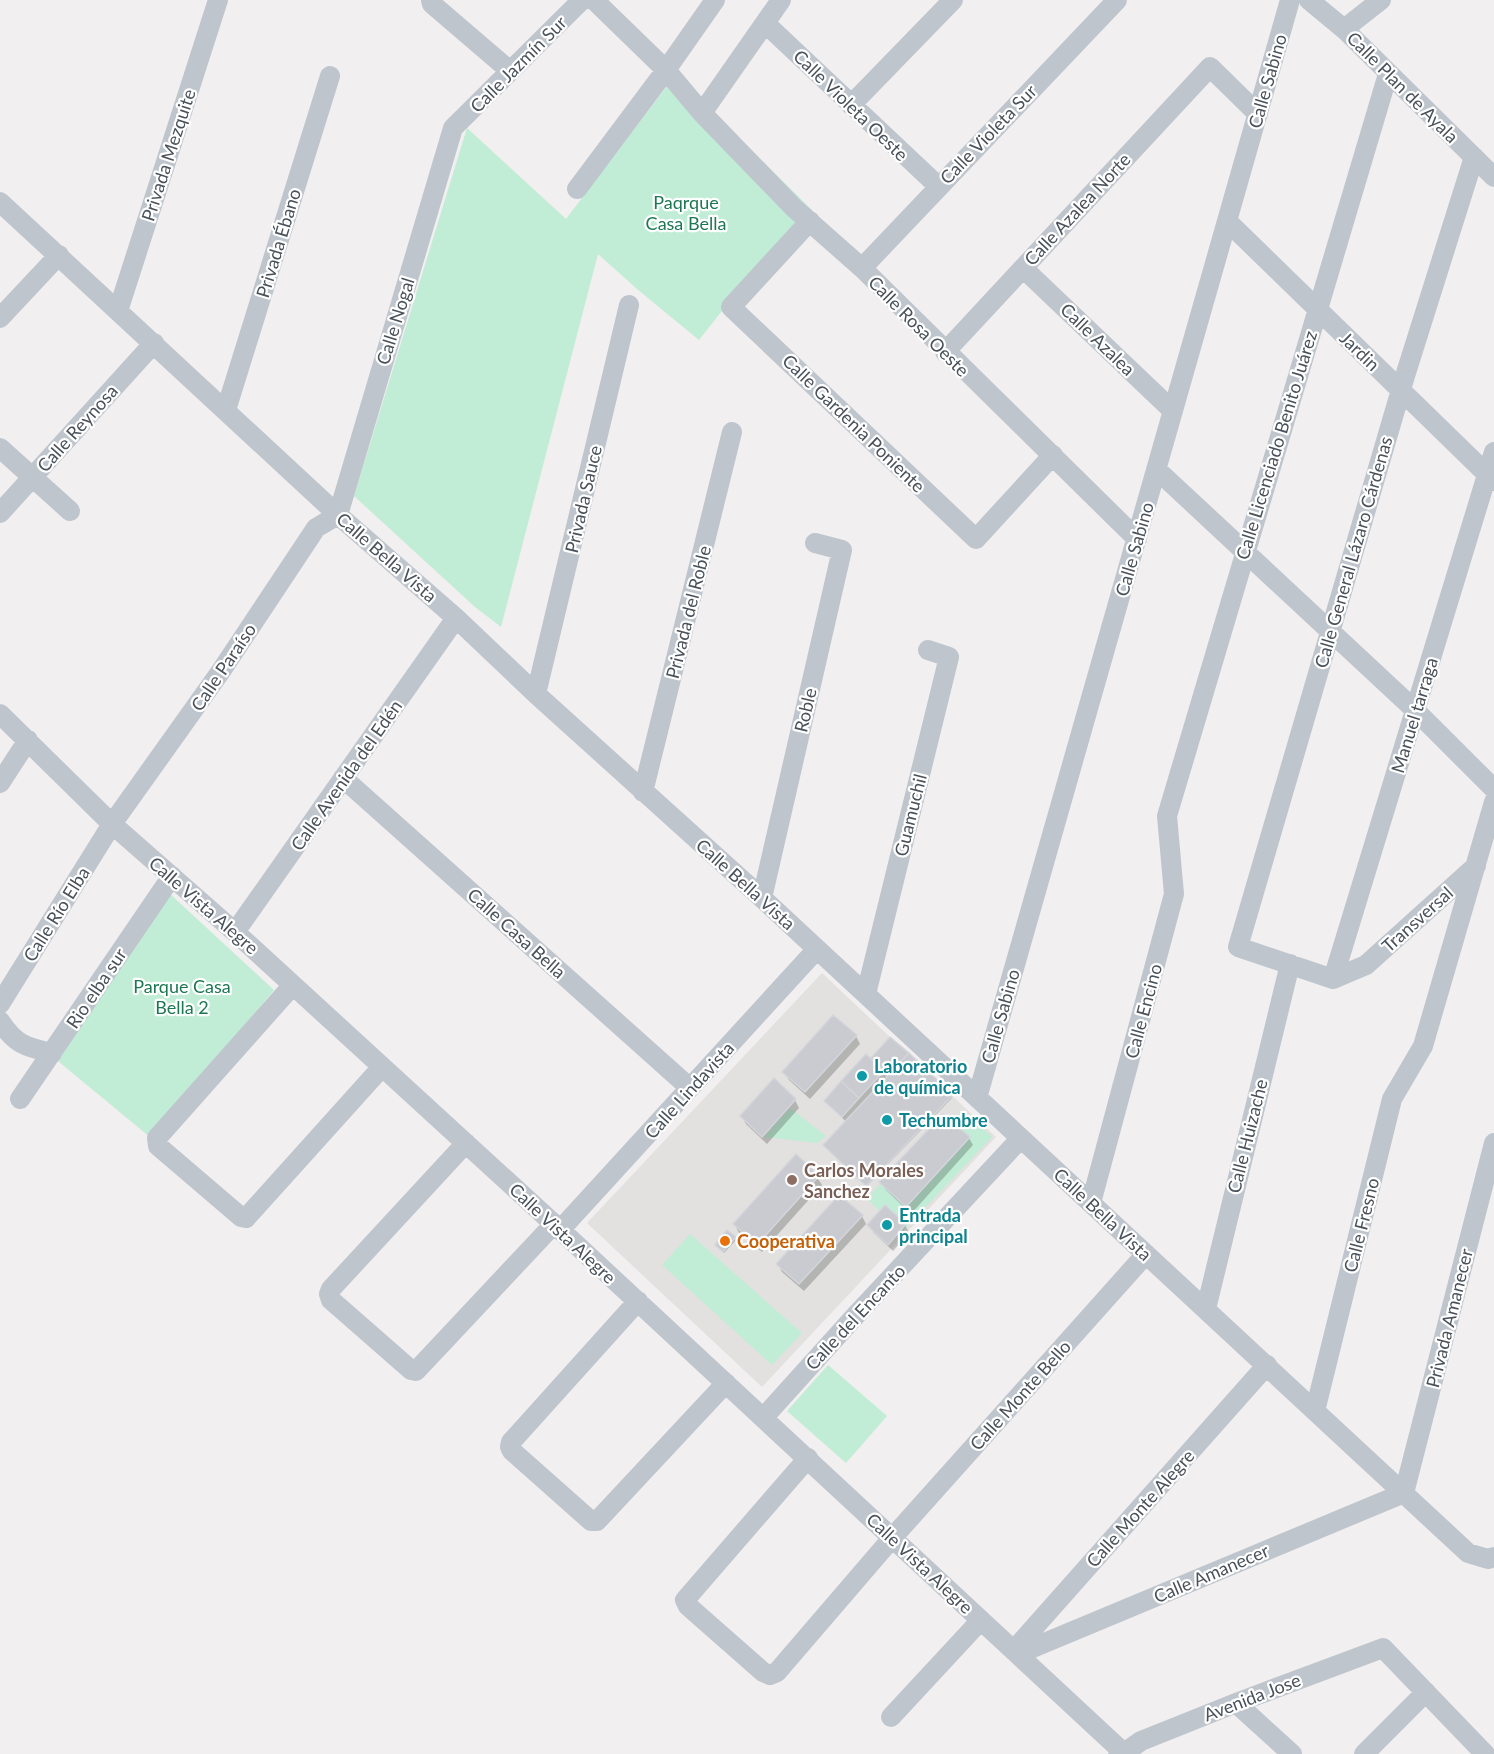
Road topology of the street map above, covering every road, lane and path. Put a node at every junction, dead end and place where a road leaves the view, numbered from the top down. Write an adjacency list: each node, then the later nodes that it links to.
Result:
1 (218, 0): 34 (street, Privada Mezquite)
2 (431, 0): 14 (street)
3 (582, 0): 14 (street, Calle Jazmín Sur)
4 (594, 0): 15 (street)
5 (715, 0): 15 (street)
6 (781, 0): 12 (street)
7 (953, 0): 18 (street)
8 (1117, 0): 24 (street, Calle Violeta Sur)
9 (1290, 0): 20 (street, Calle Sabino)
10 (1309, 0): 13 (street, Calle Plan de Ayala)
11 (1382, 0): 13 (street)
12 (765, 22): 18 (street, Calle Violeta Oeste); 19 (street)
13 (1344, 29): 16 (street, Calle Plan de Ayala)
14 (510, 70): 21 (street, Calle Jazmín Sur)
15 (666, 70): 19 (street, Calle Rosa Oeste); 25 (street)
16 (1388, 74): 22 (street, Calle Plan de Ayala); 33 (street, Calle Licenciado Benito Juárez)
17 (330, 76): 39 (street, Privada Ébano)
18 (851, 105): 24 (street, Calle Violeta Oeste)
19 (702, 113): 27 (street, Calle Rosa Oeste)
20 (1258, 114): 28 (street, Calle Sabino); 31 (street, Calle Azalea Norte)
21 (453, 128): 50 (street, Calle Nogal)
22 (1474, 157): 23 (street, Calle Plan de Ayala); 38 (street, Calle General Lázaro Cárdenas)
23 (1494, 177)
24 (938, 186): 30 (street, Calle Violeta Sur)
25 (577, 189)
26 (0, 202): 29 (street, Calle Bella Vista)
27 (810, 221): 30 (street, Calle Rosa Oeste); 44 (street, Calle Gardenia Poniente)
28 (1227, 221): 33 (street, Jardin); 40 (street, Calle Sabino)
29 (59, 255): 34 (street, Calle Bella Vista); 35 (street)
30 (862, 268): 37 (street, Calle Rosa Oeste)
31 (1023, 268): 37 (street, Calle Azalea Norte); 40 (street, Calle Azalea)
32 (629, 305): 57 (street, Privada Sauce)
33 (1317, 310): 38 (street, Jardin); 53 (street, Calle Licenciado Benito Juárez)
34 (118, 311): 36 (street, Calle Bella Vista)
35 (0, 318)
36 (154, 343): 39 (street, Calle Bella Vista); 47 (street, Calle Reynosa)
37 (945, 352): 44 (street, Calle Rosa Oeste)
38 (1401, 391): 46 (street, Jardin); 55 (street, Calle General Lázaro Cárdenas)
39 (226, 410): 50 (street, Calle Bella Vista)
40 (1173, 411): 45 (street, Calle Sabino)
41 (732, 432): 64 (street, Privada del Roble)
42 (0, 448): 47 (street)
43 (1494, 452): 46 (street, Manuel tarraga)
44 (1053, 455): 51 (street, Calle Rosa Oeste)
45 (1156, 469): 51 (street, Calle Sabino); 53 (street)
46 (1490, 477): 58 (street, Manuel tarraga)
47 (32, 478): 48 (street); 49 (street, Calle Reynosa)
48 (70, 511)
49 (0, 513)
50 (338, 515): 54 (street, Calle Bella Vista); 67 (street, Calle Paraíso)
51 (1137, 539): 83 (street, Calle Sabino)
52 (815, 543): 71 (street, Roble)
53 (1244, 553): 55 (street); 66 (street, Calle Licenciado Benito Juárez)
54 (456, 618): 57 (street, Calle Bella Vista); 61 (street, Calle Avenida del Edén)
55 (1329, 632): 58 (street); 74 (street, Calle General Lázaro Cárdenas)
56 (928, 650): 77 (street, Guamuchil)
57 (536, 694): 64 (street, Calle Bella Vista)
58 (1416, 711): 63 (street); 75 (street, Manuel tarraga)
59 (0, 714): 60 (street, Calle Vista Alegre)
60 (28, 740): 62 (street); 67 (street, Calle Vista Alegre)
61 (343, 778): 72 (street, Calle Avenida del Edén); 82 (street, Calle Casa Bella)
62 (0, 783)
63 (1494, 789)
64 (643, 792): 71 (street, Calle Bella Vista)
65 (1494, 802): 69 (street, Calle Fresno)
66 (1167, 816): 88 (street, Calle Encino)
67 (112, 824): 70 (street, Calle Vista Alegre); 78 (street, Calle Río Elba)
68 (1494, 850): 69 (street, Transversal)
69 (1475, 867): 75 (street, Transversal); 95 (street, Calle Fresno)
70 (172, 876): 72 (street, Calle Vista Alegre); 80 (street, Rio elba sur)
71 (762, 898): 73 (street, Calle Bella Vista)
72 (235, 932): 76 (street, Calle Vista Alegre)
73 (817, 950): 77 (street, Calle Bella Vista); 82 (street, Calle Lindavista)
74 (1290, 964): 75 (street); 92 (street, Calle Huizache)
75 (1333, 979)
76 (293, 985): 81 (street, Calle Vista Alegre); 81 (street)
77 (866, 994): 83 (street, Calle Bella Vista)
78 (0, 1004)
79 (0, 1021): 80 (street)
80 (52, 1053): 84 (street, Rio elba sur)
81 (382, 1066): 86 (street, Calle Vista Alegre)
82 (690, 1088): 89 (street, Calle Lindavista)
83 (977, 1098): 85 (street, Calle Bella Vista)
84 (20, 1099)
85 (1021, 1138): 88 (street, Calle Bella Vista); 96 (street, Calle del Encanto)
86 (466, 1143): 89 (street, Calle Vista Alegre); 89 (street, Calle Lindavista)
87 (1494, 1143): 98 (street, Privada Amanecer)
88 (1091, 1203): 90 (street, Calle Bella Vista)
89 (557, 1227): 91 (street, Calle Vista Alegre)
90 (1146, 1254): 92 (street, Calle Bella Vista); 99 (street, Calle Monte Bello)
91 (638, 1301): 94 (street, Calle Vista Alegre); 94 (street)
92 (1206, 1309): 93 (street, Calle Bella Vista)
93 (1266, 1365): 95 (street, Calle Bella Vista); 102 (street, Calle Monte Alegre)
94 (726, 1383): 96 (street, Calle Vista Alegre)
95 (1315, 1411): 98 (street, Calle Bella Vista)
96 (764, 1418): 97 (street, Calle Vista Alegre)
97 (808, 1458): 99 (street, Calle Vista Alegre); 99 (street, Calle Monte Bello)
98 (1404, 1493): 100 (street, Calle Bella Vista); 102 (street, Calle Amanecer)
99 (893, 1537): 101 (street, Calle Vista Alegre)
100 (1494, 1557)
101 (981, 1620): 102 (street, Calle Vista Alegre); 105 (street)
102 (1016, 1652): 106 (street, Calle Vista Alegre)
103 (1426, 1692): 104 (street, Avenida Jose); 108 (street); 109 (street)
104 (1236, 1703): 106 (street, Avenida Jose); 107 (street)
105 (891, 1717)
106 (1122, 1754)
107 (1292, 1754)
108 (1364, 1754)
109 (1485, 1754)

